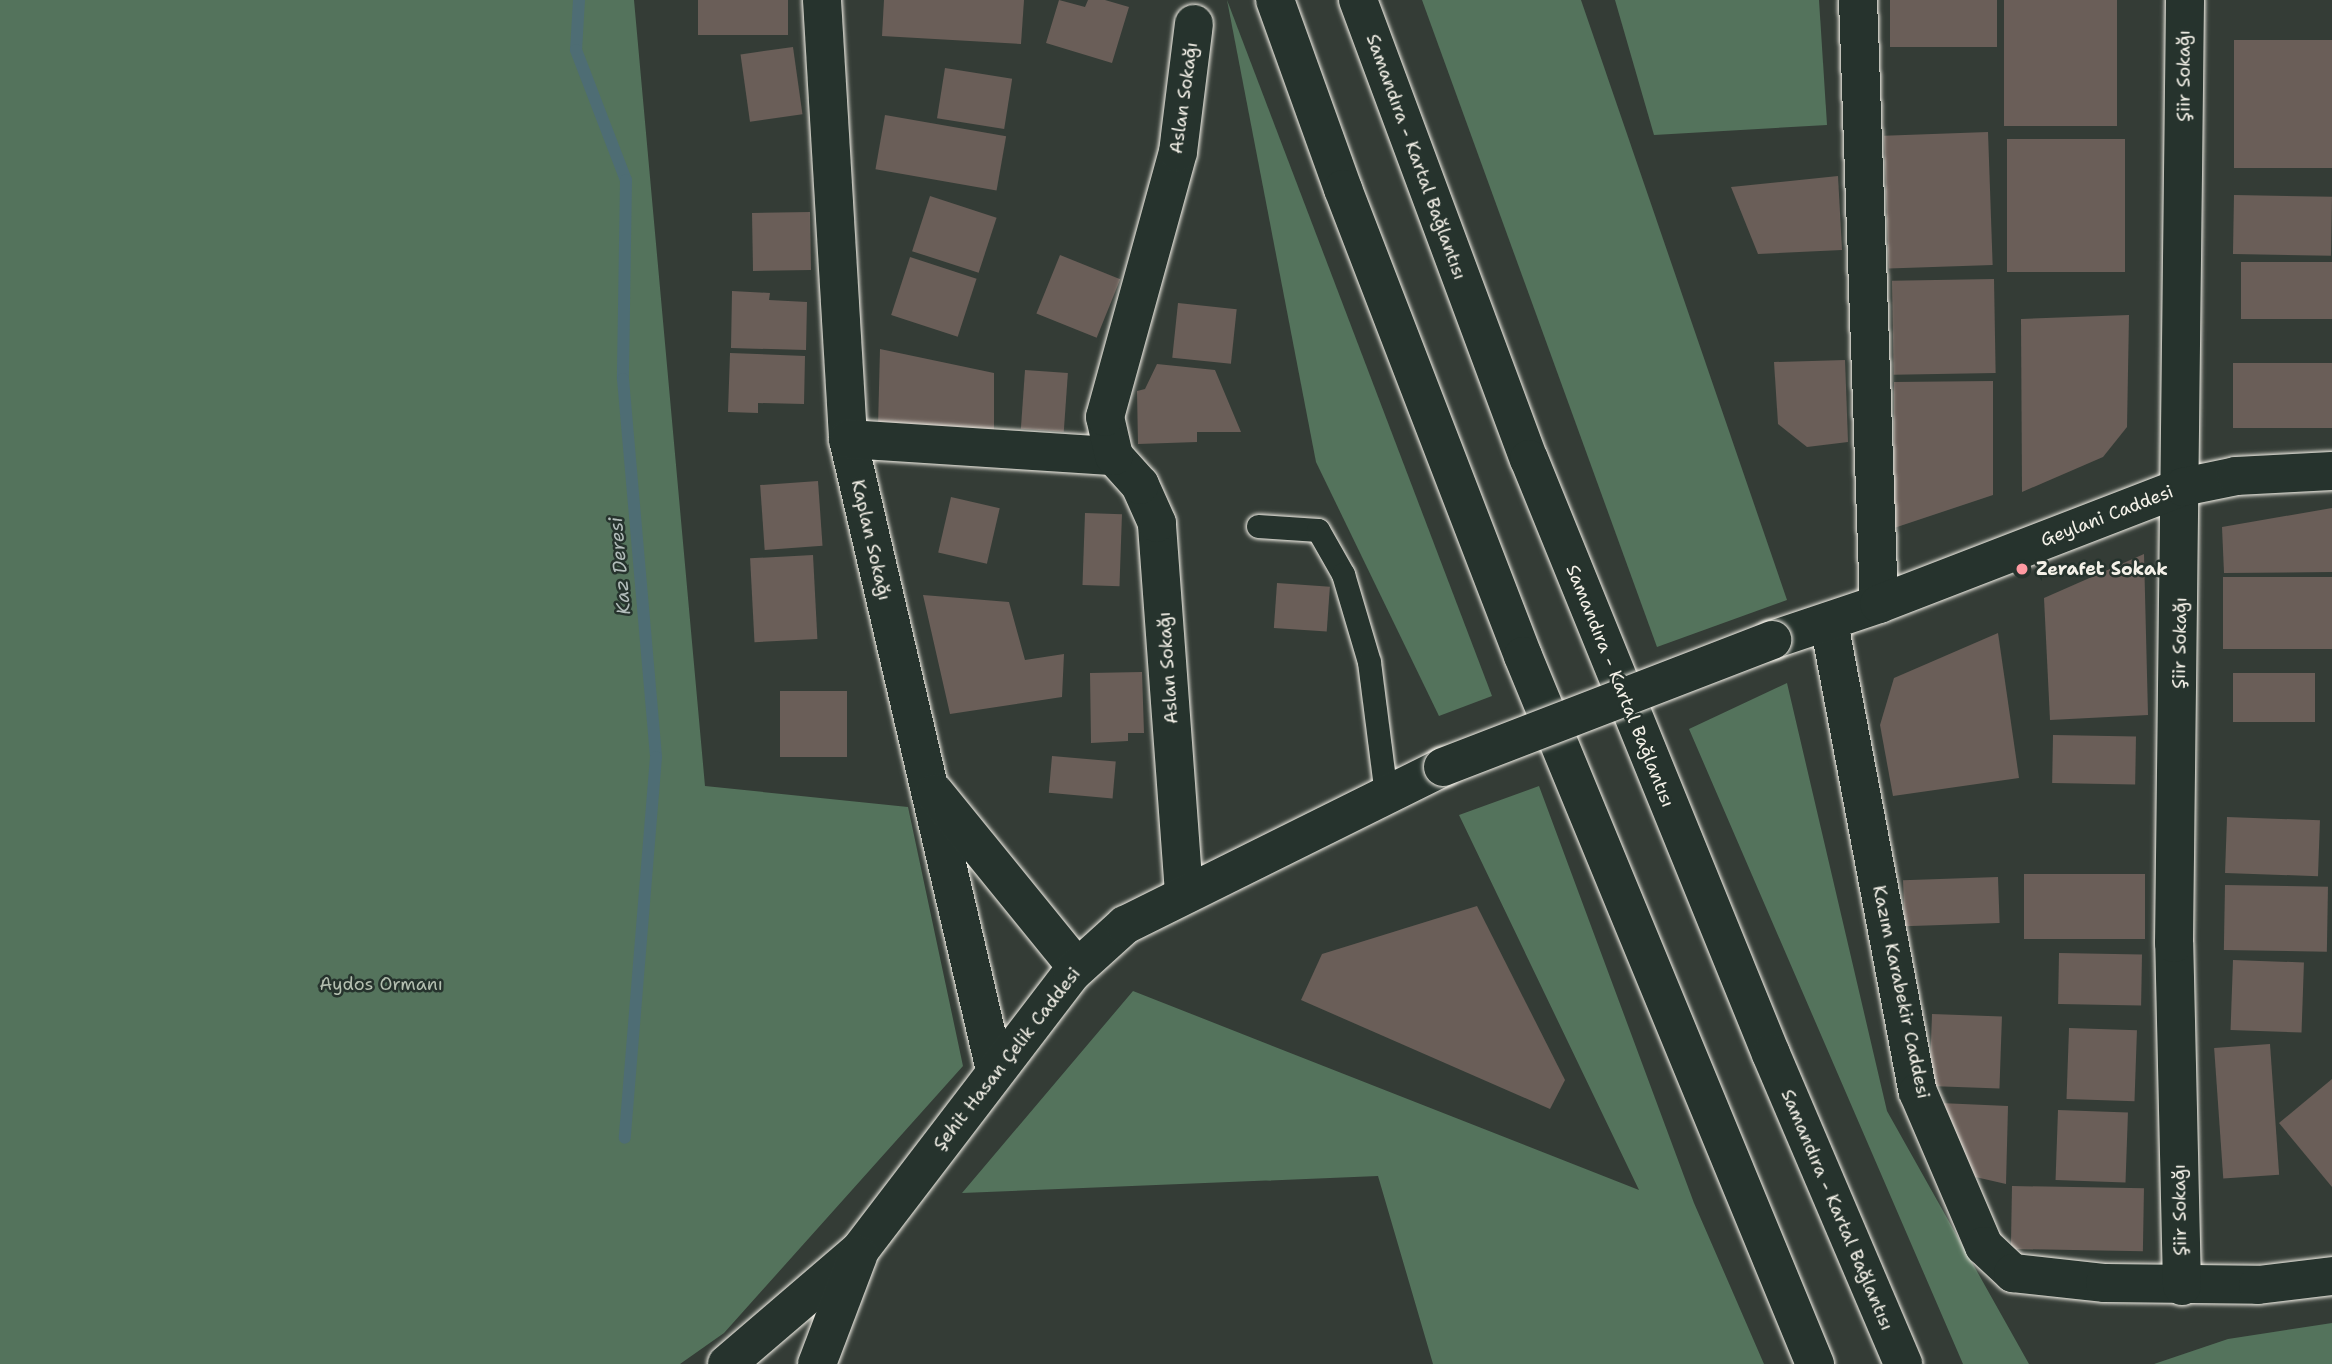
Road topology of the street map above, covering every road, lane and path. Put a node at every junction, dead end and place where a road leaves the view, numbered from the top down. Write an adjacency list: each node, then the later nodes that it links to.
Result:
1 (822, 0): 7 (main road, Kaplan Sokağı)
2 (1275, 0): 25 (main road)
3 (1358, 0): 26 (main road, Samandıra - Kartal Bağlantısı)
4 (1858, 0): 12 (main road)
5 (2185, 0): 10 (main road, Şiir Sokağı)
6 (1194, 24): 8 (main road, Aslan Sokağı)
7 (848, 439): 8 (main road); 15 (main road, Kaplan Sokağı)
8 (1114, 456): 17 (main road, Aslan Sokağı)
9 (2332, 471): 10 (main road, Geylani Caddesi)
10 (2183, 487): 12 (main road, Geylani Caddesi); 22 (main road, Şiir Sokağı)
11 (1258, 526): 16 (lane)
12 (1879, 604): 13 (main road, Geylani Caddesi)
13 (1829, 623): 14 (main road, Geylani Caddesi, bridge); 22 (main road, Kazım Karabekir Caddesi)
14 (1443, 767): 16 (main road, Şehit Hasan Çelik Caddesi)
15 (926, 782): 18 (main road); 19 (main road, Kaplan Sokağı)
16 (1387, 794): 17 (main road, Şehit Hasan Çelik Caddesi)
17 (1184, 892): 18 (main road, Şehit Hasan Çelik Caddesi)
18 (1077, 968): 19 (main road, Şehit Hasan Çelik Caddesi)
19 (995, 1070): 20 (main road, Şehit Hasan Çelik Caddesi)
20 (860, 1250): 23 (main road, Şehit Hasan Çelik Caddesi); 24 (main road, Şehit Hasan Çelik Caddesi)
21 (2332, 1276): 22 (main road, Kazım Karabekir Caddesi)
22 (2182, 1286)
23 (743, 1362)
24 (817, 1364)
25 (1815, 1364)
26 (1903, 1364)

